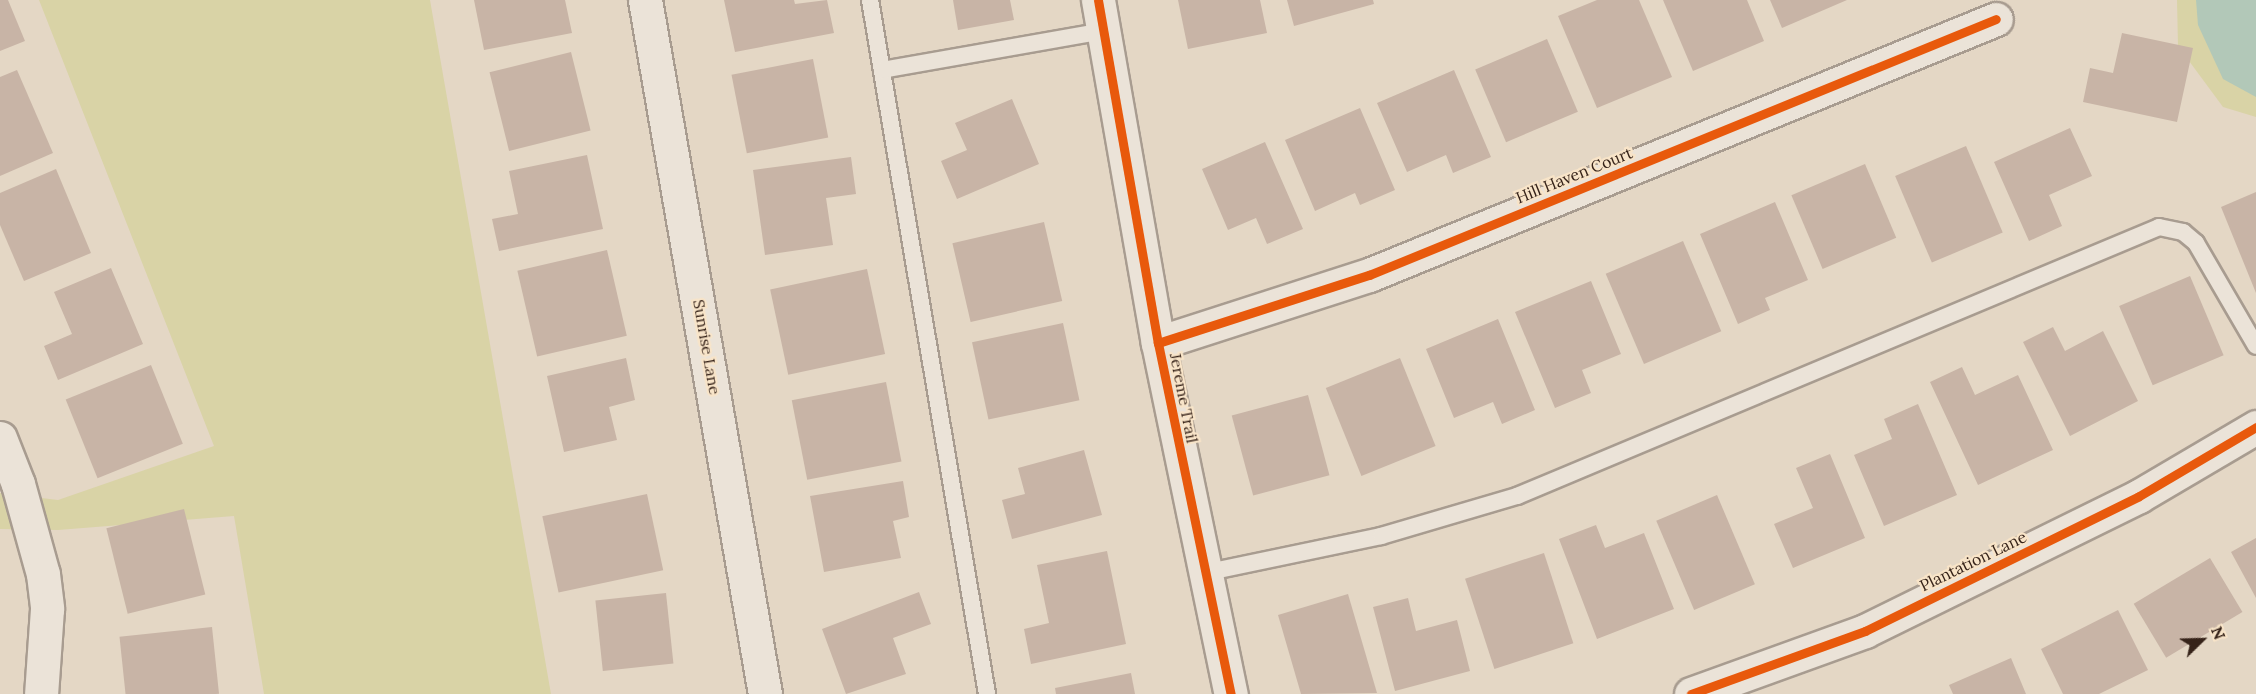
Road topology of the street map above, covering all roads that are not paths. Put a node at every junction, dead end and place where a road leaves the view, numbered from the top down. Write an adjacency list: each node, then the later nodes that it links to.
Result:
1 (645, 0): 12 (street, Sunrise Lane)
2 (870, 0): 5 (lane)
3 (1101, 16): 5 (lane); 6 (street, Jereme Trail)
4 (1996, 19): 6 (street, Hill Haven Court)
5 (882, 70): 13 (lane)
6 (1158, 343): 10 (street, Jereme Trail)
7 (2256, 346): 10 (lane)
8 (2256, 427): 15 (street, Plantation Lane)
9 (0, 438): 11 (street)
10 (1204, 573): 14 (street, Jereme Trail)
11 (40, 694)
12 (765, 694)
13 (987, 694)
14 (1231, 694)
15 (1691, 694)

